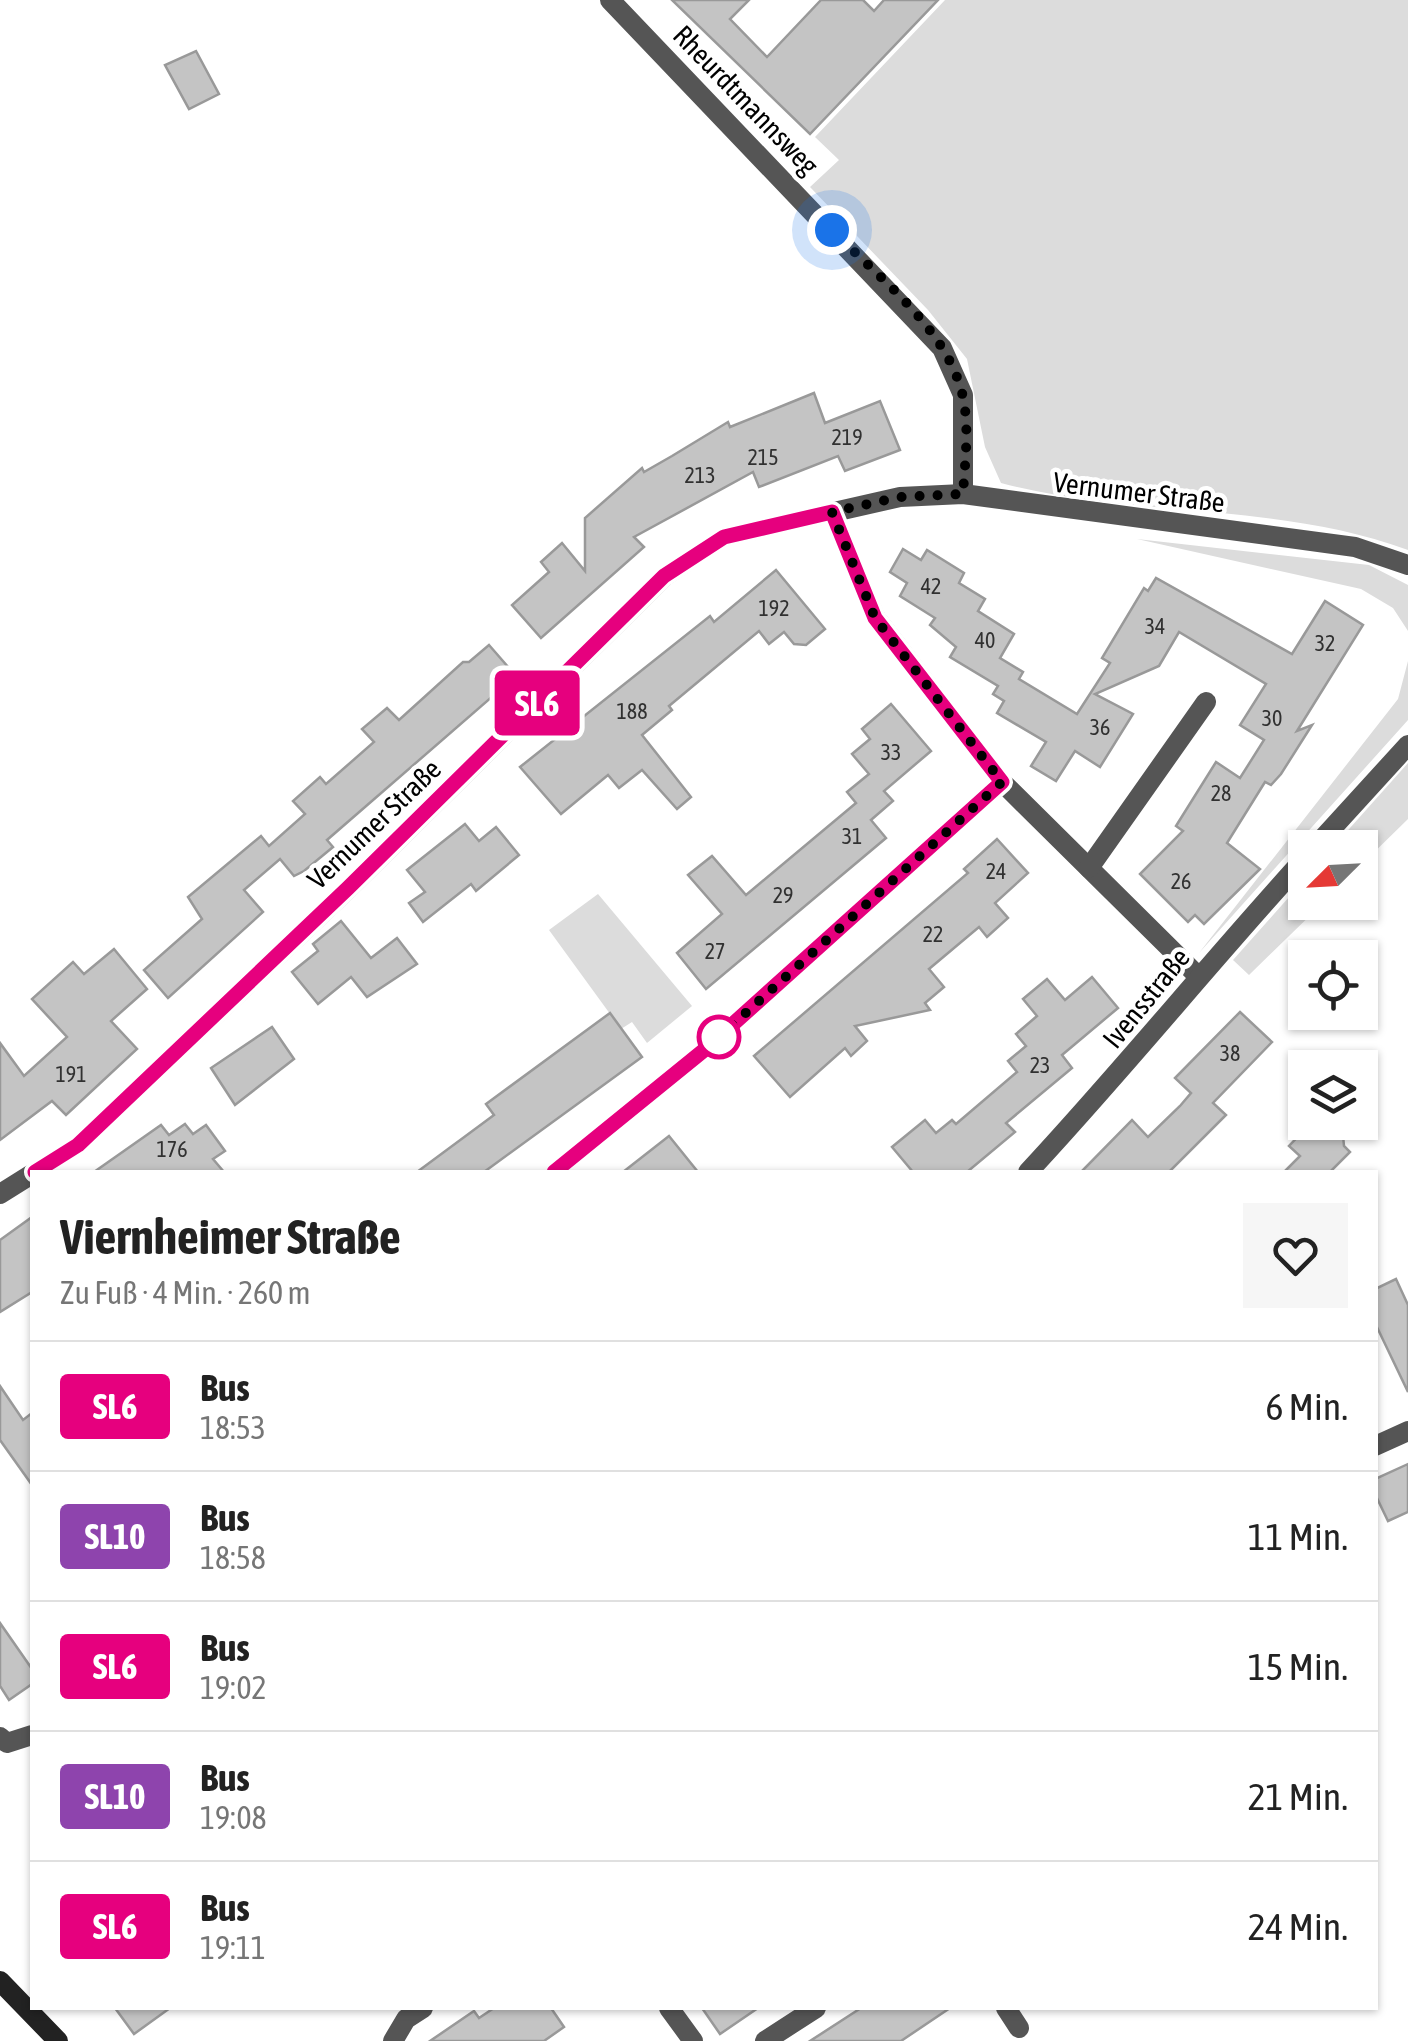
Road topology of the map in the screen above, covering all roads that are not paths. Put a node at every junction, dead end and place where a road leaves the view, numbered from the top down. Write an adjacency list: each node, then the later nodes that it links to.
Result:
1 (610, 0): 2 (street, Rheurdtmannsweg)
2 (963, 494): 3 (street, Vernumer Straße); 4 (street, Vernumer Straße)
3 (832, 512): 7 (street); 12 (street, Vernumer Straße)
4 (1406, 566)
5 (1206, 702): 9 (street)
6 (1408, 745): 8 (street)
7 (1002, 782): 9 (street); 13 (street)
8 (1330, 830)
9 (1089, 868): 11 (street)
10 (1288, 877): 11 (street, Ivensstraße)
11 (1198, 976): 14 (street, Ivensstraße)
12 (39, 1170)
13 (556, 1170)
14 (1030, 1170)
15 (30, 1175): 16 (street, Vernumer Straße)
16 (0, 1194)
17 (1408, 1431): 18 (street)
18 (1378, 1445)
19 (30, 1736): 20 (street)
20 (0, 1737)
21 (0, 1981): 22 (street)
22 (27, 1995)
23 (37, 2010): 29 (street)
24 (420, 2010): 30 (street)
25 (671, 2010): 31 (street)
26 (813, 2010): 32 (street)
27 (1007, 2010): 28 (street)
28 (1020, 2028)
29 (58, 2041)
30 (393, 2041)
31 (693, 2041)
32 (764, 2041)

